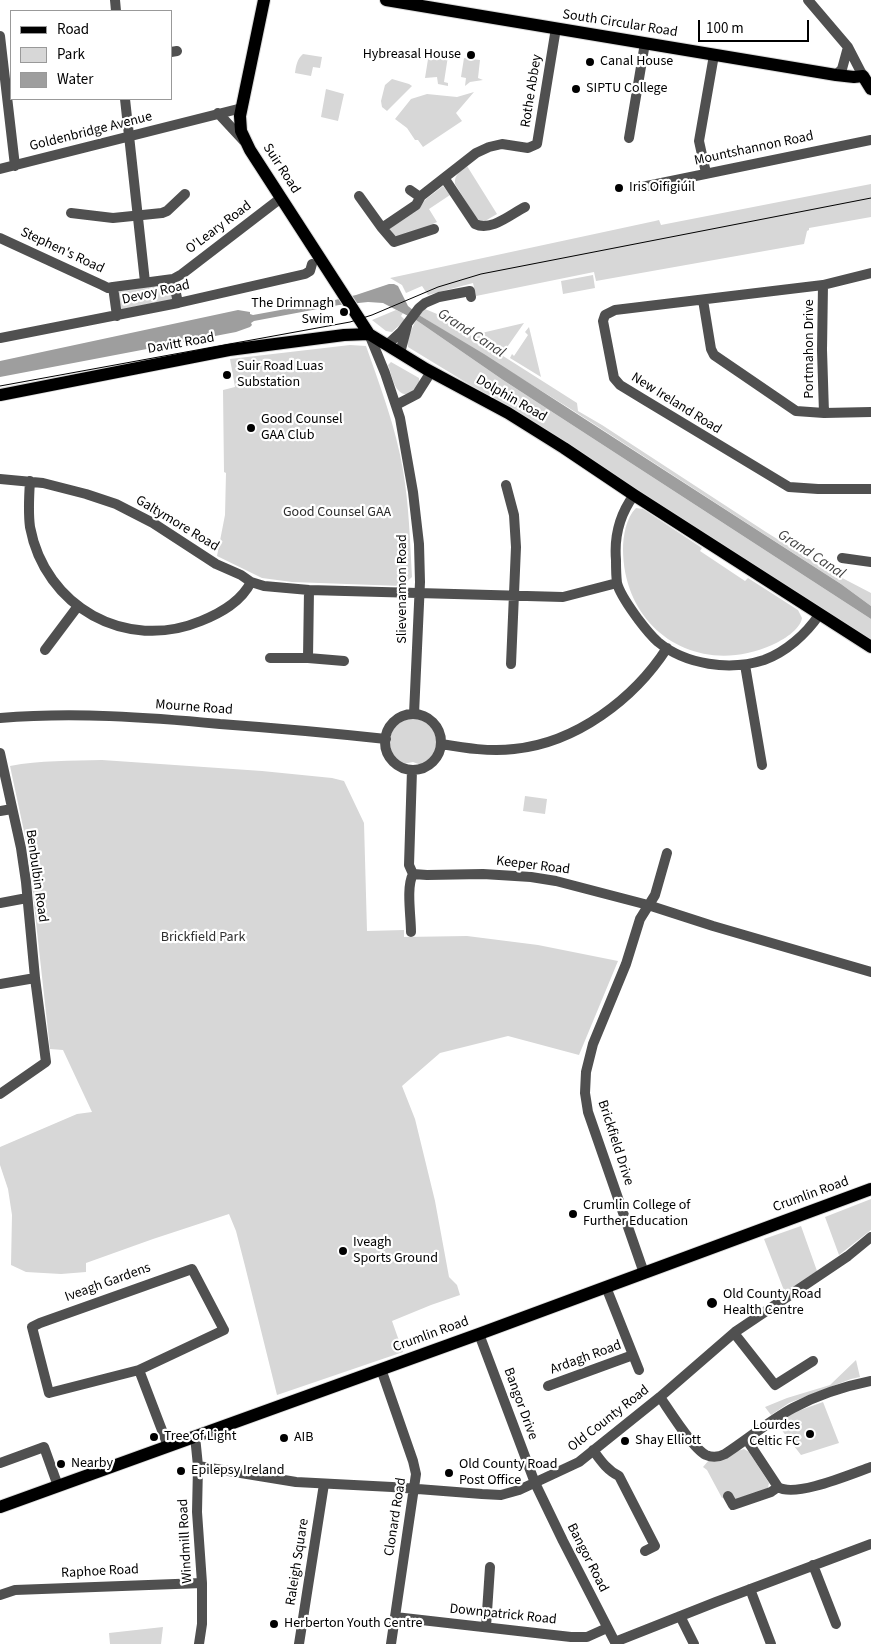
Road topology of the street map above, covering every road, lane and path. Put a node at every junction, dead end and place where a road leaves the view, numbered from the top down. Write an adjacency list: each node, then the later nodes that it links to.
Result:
1 (264, 0): 14 (main road, Suir Road)
2 (386, 0): 4 (main road, South Circular Road)
3 (808, 0): 7 (street)
4 (556, 28): 6 (main road, South Circular Road); 23 (street, Rothe Abbey)
5 (0, 36): 12 (street)
6 (645, 43): 8 (main road, South Circular Road); 17 (street)
7 (848, 47): 9 (street); 10 (street)
8 (714, 54): 9 (main road, South Circular Road); 22 (street)
9 (836, 75): 10 (main road, South Circular Road)
10 (863, 76): 11 (main road)
11 (871, 89)
12 (3, 92): 20 (street)
13 (125, 100): 16 (street)
14 (242, 108): 15 (street, Goldenbridge Avenue); 19 (main road, Suir Road)
15 (218, 113): 16 (street, Goldenbridge Avenue); 19 (street)
16 (129, 137): 20 (street, Goldenbridge Avenue); 32 (street)
17 (628, 138)
18 (871, 140): 22 (street, Mountshannon Road)
19 (246, 141): 29 (main road, Suir Road)
20 (15, 166): 21 (street, Goldenbridge Avenue)
21 (0, 170)
22 (706, 173): 24 (street, Mountshannon Road)
23 (445, 178): 28 (street, Rothe Abbey); 30 (street)
24 (642, 187)
25 (410, 190): 28 (street)
26 (185, 194): 32 (street)
27 (359, 196): 33 (street)
28 (420, 197): 33 (street, Rothe Abbey)
29 (281, 198): 38 (street, O'Leary Road); 47 (main road, Suir Road)
30 (525, 207)
31 (71, 213): 32 (street)
32 (137, 216): 39 (street)
33 (382, 228): 34 (street)
34 (434, 229)
35 (0, 238): 41 (street, Stephen's Road)
36 (312, 264): 44 (street, Devoy Road)
37 (871, 273): 40 (street, New Ireland Road)
38 (173, 279): 39 (street, O'Leary Road); 44 (street)
39 (145, 282): 41 (street, Stephen's Road)
40 (823, 285): 43 (street, New Ireland Road); 55 (street, Portmahon Drive)
41 (113, 287): 45 (street, Stephen's Road)
42 (471, 297): 46 (street)
43 (703, 300): 55 (street); 59 (street, New Ireland Road)
44 (178, 303): 45 (street, Devoy Road)
45 (117, 316): 48 (street, Devoy Road)
46 (408, 324): 49 (street); 50 (street)
47 (369, 334): 49 (main road, Dolphin Road); 52 (main road, Davitt Road); 53 (street, Slievenamon Road)
48 (0, 338)
49 (386, 345): 50 (main road, Dolphin Road)
50 (400, 353): 51 (main road, Dolphin Road)
51 (431, 372): 53 (street); 60 (main road, Dolphin Road)
52 (0, 395)
53 (396, 406): 66 (street, Slievenamon Road)
54 (871, 412): 55 (street)
55 (824, 413)
56 (0, 479): 57 (street, Galtymore Road)
57 (30, 481): 63 (street, Galtymore Road); 68 (street)
58 (506, 485): 67 (street)
59 (871, 489)
60 (634, 495): 64 (street); 69 (main road, Dolphin Road)
61 (842, 558): 62 (street)
62 (871, 562)
63 (251, 582): 65 (street, Galtymore Road); 68 (street)
64 (617, 583): 67 (street, Galtymore Road); 71 (street)
65 (309, 590): 66 (street, Galtymore Road); 74 (street)
66 (420, 592): 67 (street, Galtymore Road); 78 (street, Slievenamon Road)
67 (514, 596): 76 (street)
68 (78, 606): 72 (street)
69 (819, 614): 70 (main road, Dolphin Road); 77 (street)
70 (871, 647)
71 (667, 648): 77 (street); 81 (street)
72 (45, 650)
73 (270, 658): 74 (street)
74 (308, 658): 75 (street)
75 (344, 660)
76 (511, 664)
77 (744, 665): 83 (street)
78 (414, 714): 80 (street); 81 (street)
79 (0, 718): 80 (street, Mourne Road)
80 (386, 739): 84 (street)
81 (441, 744): 84 (street)
82 (0, 753): 85 (street, Benbulbin Road)
83 (762, 765)
84 (412, 770): 88 (street)
85 (12, 809): 86 (street); 89 (street, Benbulbin Road)
86 (0, 812)
87 (667, 853): 91 (street)
88 (413, 874): 91 (street, Keeper Road); 92 (street)
89 (27, 898): 90 (street); 94 (street, Benbulbin Road)
90 (0, 903)
91 (648, 905): 93 (street, Keeper Road); 99 (street, Brickfield Drive)
92 (411, 932)
93 (871, 972)
94 (35, 978): 95 (street); 96 (street, Benbulbin Road)
95 (0, 984)
96 (0, 1094)
97 (871, 1189): 99 (main road, Crumlin Road)
98 (871, 1237): 101 (street, Old County Road)
99 (644, 1273): 100 (main road, Crumlin Road)
100 (606, 1287): 102 (main road, Crumlin Road); 103 (street, Ardagh Road)
101 (734, 1333): 104 (street); 110 (street, Old County Road)
102 (479, 1334): 105 (main road, Crumlin Road); 118 (street, Bangor Drive)
103 (633, 1355): 107 (street, Ardagh Road); 109 (street, Ardagh Road)
104 (813, 1361)
105 (381, 1369): 111 (main road, Crumlin Road); 122 (street, Clonard Road)
106 (139, 1370): 106 (street, Iveagh Gardens); 113 (street)
107 (639, 1370)
108 (871, 1381): 112 (street)
109 (548, 1386)
110 (660, 1397): 112 (street); 114 (street, Old County Road)
111 (195, 1436): 113 (main road, Crumlin Road); 116 (street, Windmill Road)
112 (747, 1440): 121 (street)
113 (168, 1446): 120 (main road, Crumlin Road)
114 (593, 1450): 118 (street, Old County Road); 126 (street)
115 (0, 1463): 120 (street)
116 (198, 1466): 119 (street, Old County Road); 129 (street, Windmill Road)
117 (871, 1467): 121 (street)
118 (535, 1483): 122 (street, Old County Road); 136 (street, Bangor Road)
119 (324, 1484): 122 (street, Old County Road); 139 (street, Raleigh Square)
120 (58, 1486): 124 (main road, Crumlin Road)
121 (778, 1487): 123 (street)
122 (414, 1489): 133 (street, Clonard Road)
123 (728, 1496)
124 (0, 1507)
125 (871, 1544): 127 (street)
126 (645, 1551)
127 (813, 1566): 130 (street); 134 (street)
128 (490, 1568): 135 (street)
129 (202, 1582): 131 (street, Raphoe Road); 138 (street, Windmill Road)
130 (750, 1589): 132 (street); 142 (street)
131 (0, 1595)
132 (680, 1616): 137 (street); 141 (street)
133 (395, 1617): 135 (street, Downpatrick Road); 140 (street, Clonard Road)
134 (836, 1624)
135 (486, 1627): 136 (street, Downpatrick Road)
136 (607, 1628): 137 (street, Bangor Road)
137 (616, 1643)
138 (199, 1644)
139 (300, 1644)
140 (391, 1644)
141 (694, 1644)
142 (771, 1644)

